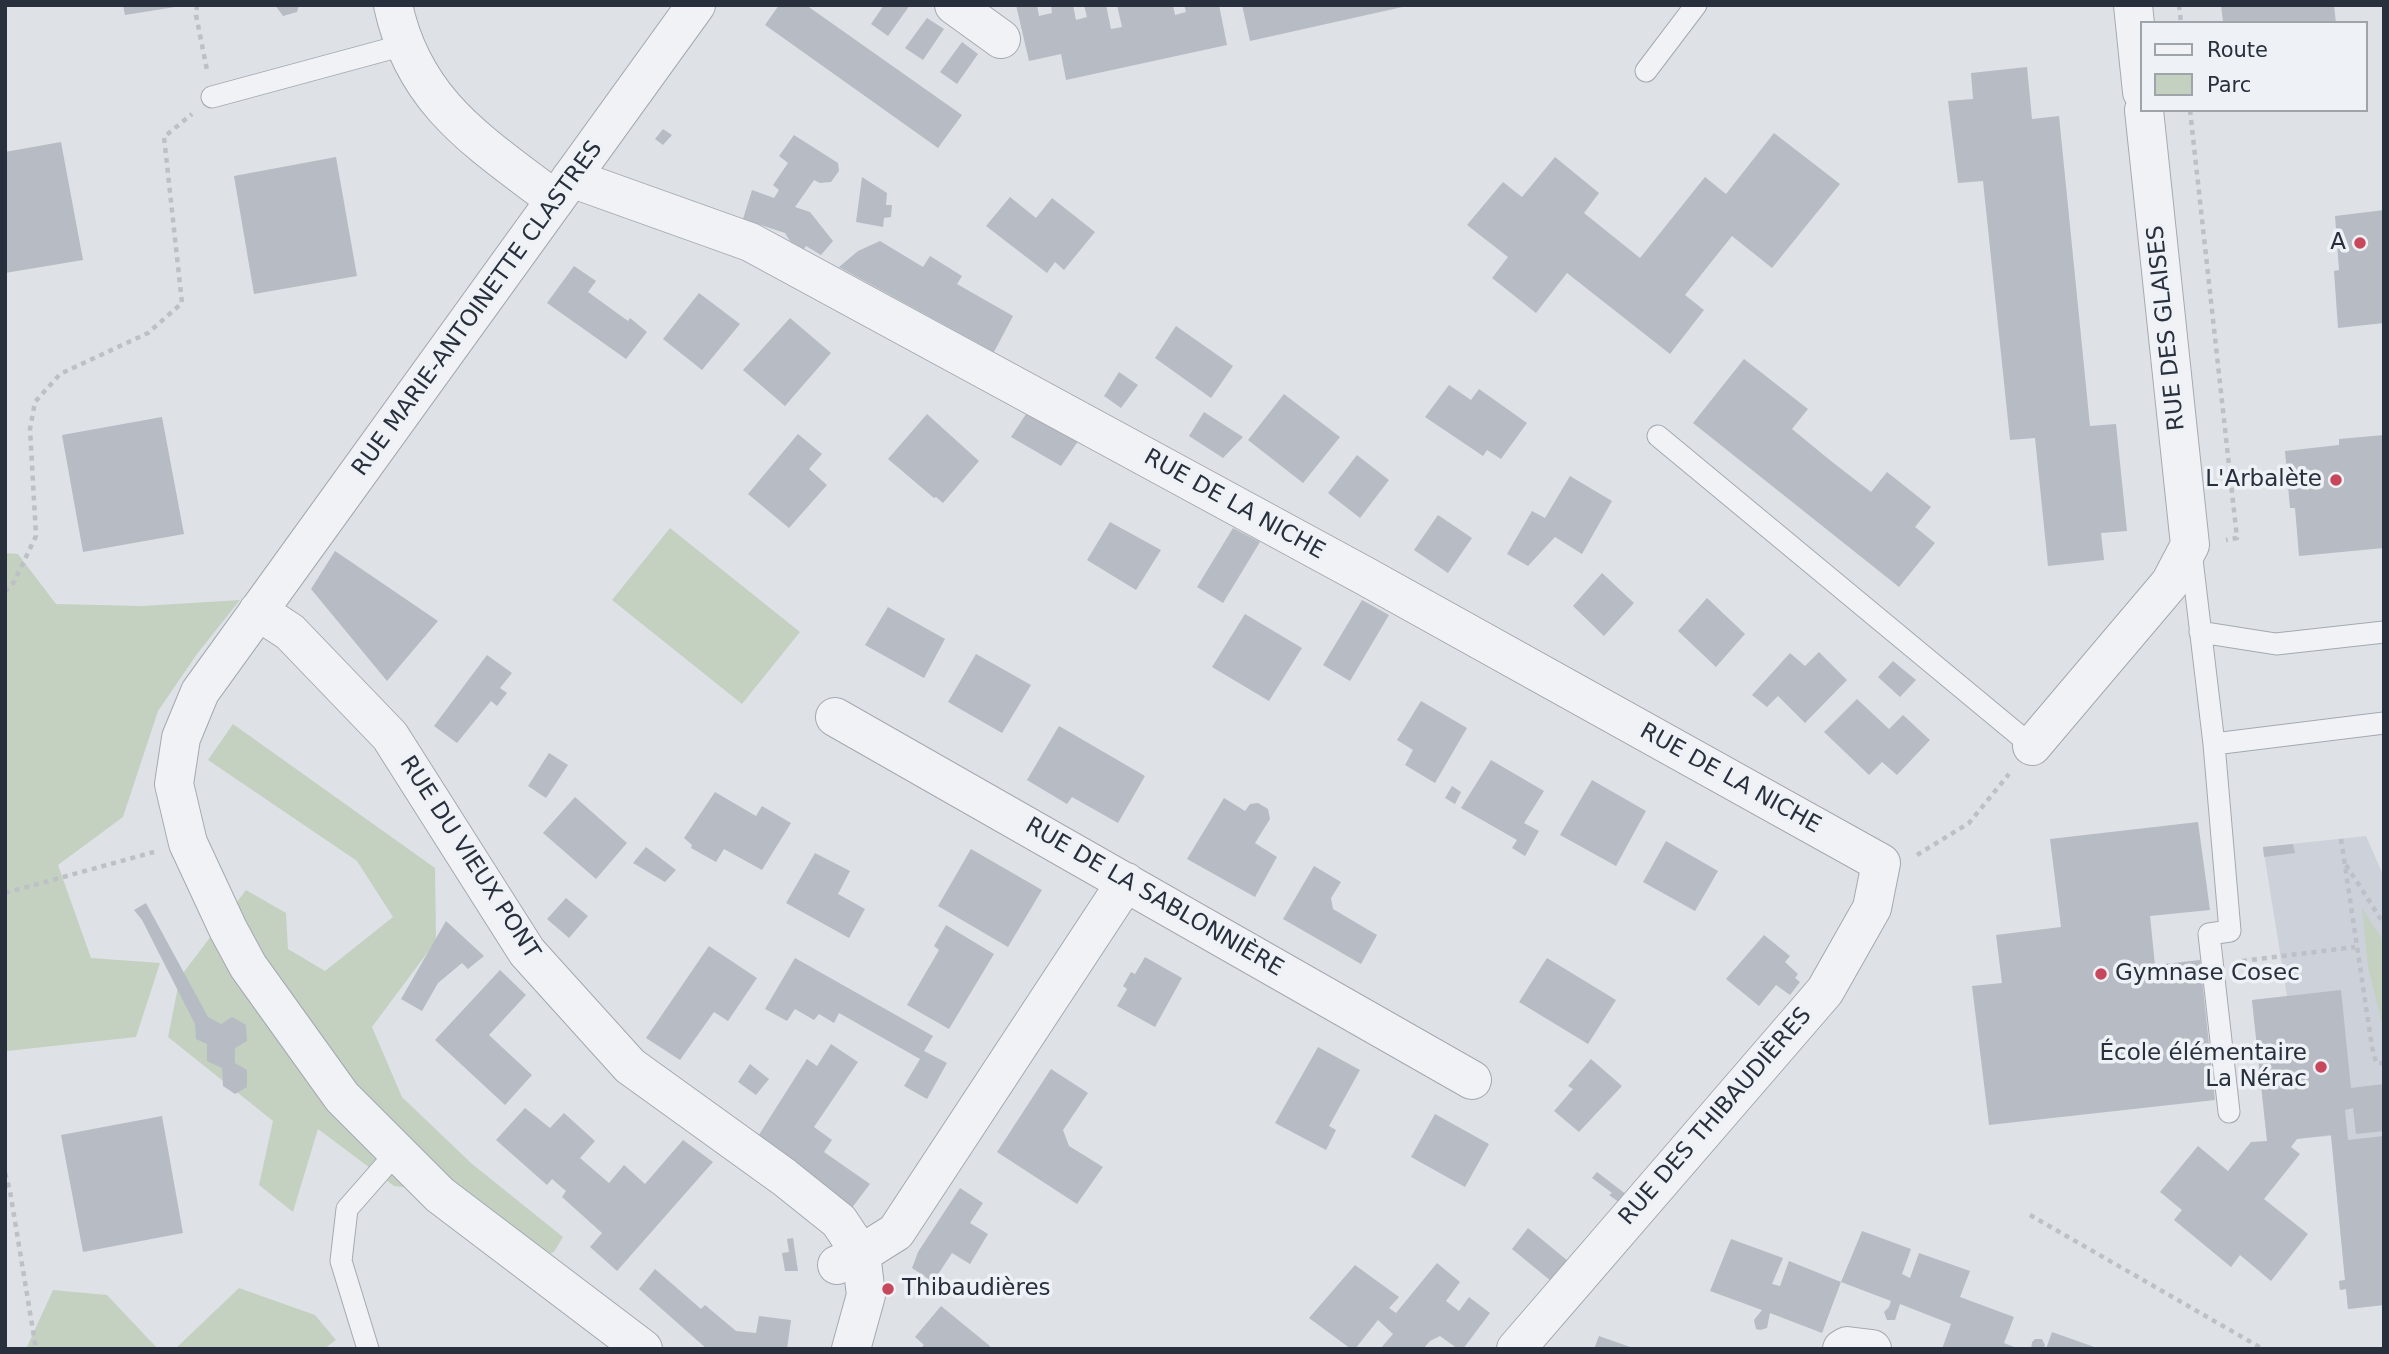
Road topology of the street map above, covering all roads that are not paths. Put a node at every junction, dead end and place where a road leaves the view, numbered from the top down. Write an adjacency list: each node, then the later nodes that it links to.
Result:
1 (393, 5): 7 (street, RUE DE LA NICHE)
2 (696, 5): 12 (street, RUE MARIE-ANTOINETTE CLASTRES)
3 (954, 5): 6 (street)
4 (1696, 5): 8 (lane)
5 (2133, 5): 9 (street)
6 (1001, 40)
7 (404, 45): 10 (lane); 12 (street, RUE DE LA NICHE)
8 (1646, 71)
9 (2140, 73)
10 (212, 97)
11 (2144, 112): 14 (street, RUE DES GLAISES)
12 (563, 189): 15 (street, RUE MARIE-ANTOINETTE CLASTRES); 22 (street, RUE DE LA NICHE)
13 (1658, 436): 21 (lane)
14 (2190, 545): 16 (lane, RUE DES GLAISES); 21 (street)
15 (258, 611): 26 (street, RUE MARIE-ANTOINETTE CLASTRES); 27 (street, RUE DU VIEUX PONT)
16 (2200, 632): 17 (lane); 20 (lane, RUE DES GLAISES)
17 (2384, 632)
18 (835, 717): 23 (street, RUE DE LA SABLONNIÈRE)
19 (2384, 723): 20 (lane)
20 (2214, 744): 25 (lane, RUE DES GLAISES)
21 (2032, 746)
22 (1881, 863): 32 (street, RUE DES THIBAUDIÈRES)
23 (1126, 882): 24 (street, RUE DE LA SABLONNIÈRE); 27 (street)
24 (1472, 1080)
25 (2229, 1112)
26 (397, 1152): 28 (lane); 29 (street, RUE MARIE-ANTOINETTE CLASTRES)
27 (849, 1259): 30 (street, RUE DU VIEUX PONT); 31 (street, RUE DU VIEUX PONT)
28 (368, 1349)
29 (643, 1349)
30 (831, 1349)
31 (851, 1349)
32 (1516, 1349)
33 (1842, 1349): 34 (street)
34 (1872, 1349)

